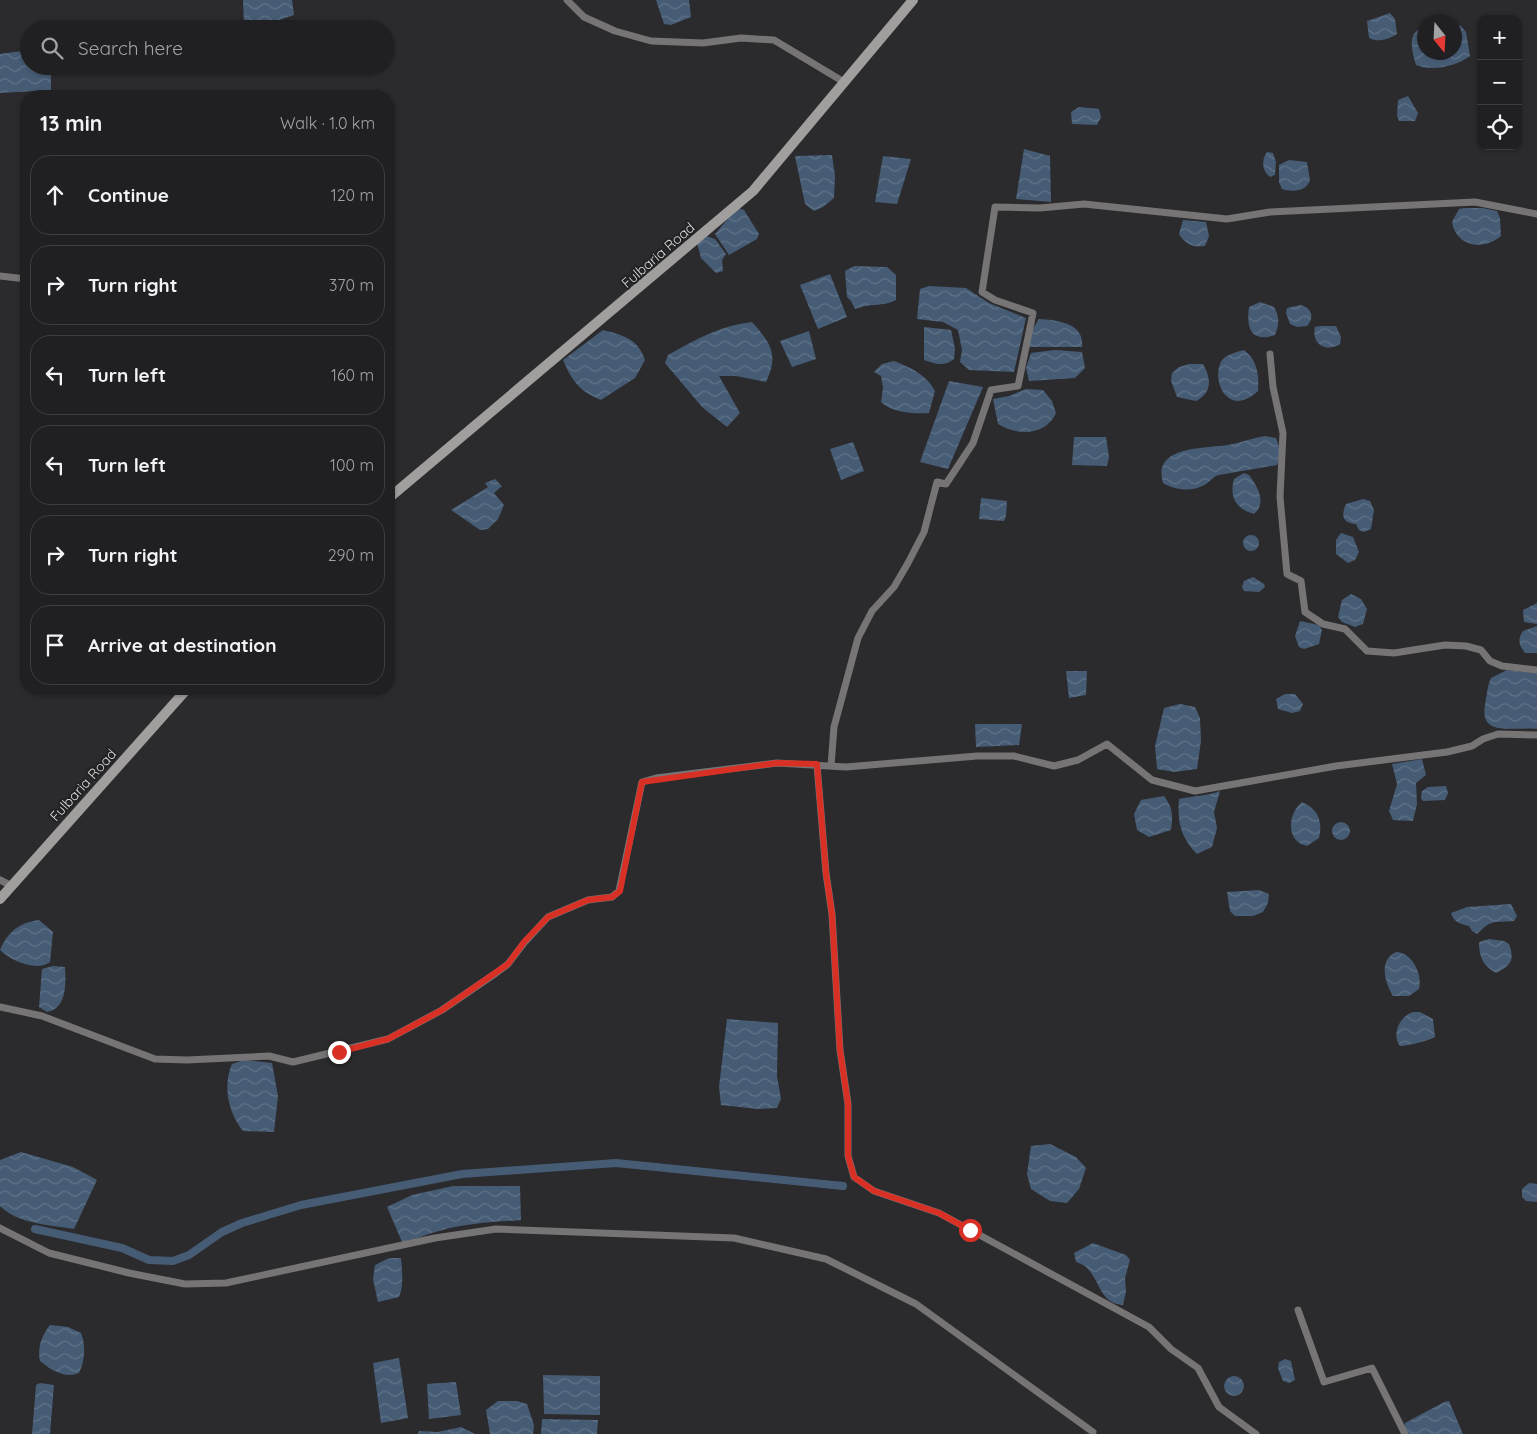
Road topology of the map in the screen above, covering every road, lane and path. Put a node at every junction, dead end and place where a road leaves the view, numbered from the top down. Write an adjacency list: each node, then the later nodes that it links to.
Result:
1 (567, 0): 3 (street)
2 (913, 0): 3 (main road, Fulbaria Road)
3 (844, 82): 8 (main road, Fulbaria Road)
4 (1537, 214): 13 (street)
5 (0, 276): 6 (street)
6 (20, 278)
7 (1270, 354): 9 (street)
8 (395, 493)
9 (1537, 670)
10 (182, 695): 15 (main road, Fulbaria Road)
11 (1537, 735): 13 (street)
12 (817, 764): 13 (street); 17 (street); 21 (street)
13 (831, 766)
14 (0, 880): 15 (street)
15 (12, 886): 16 (main road, Fulbaria Road)
16 (0, 899)
17 (0, 1007)
18 (0, 1228): 20 (street)
19 (1298, 1310): 22 (street)
20 (1093, 1432)
21 (1256, 1434)
22 (1405, 1434)

